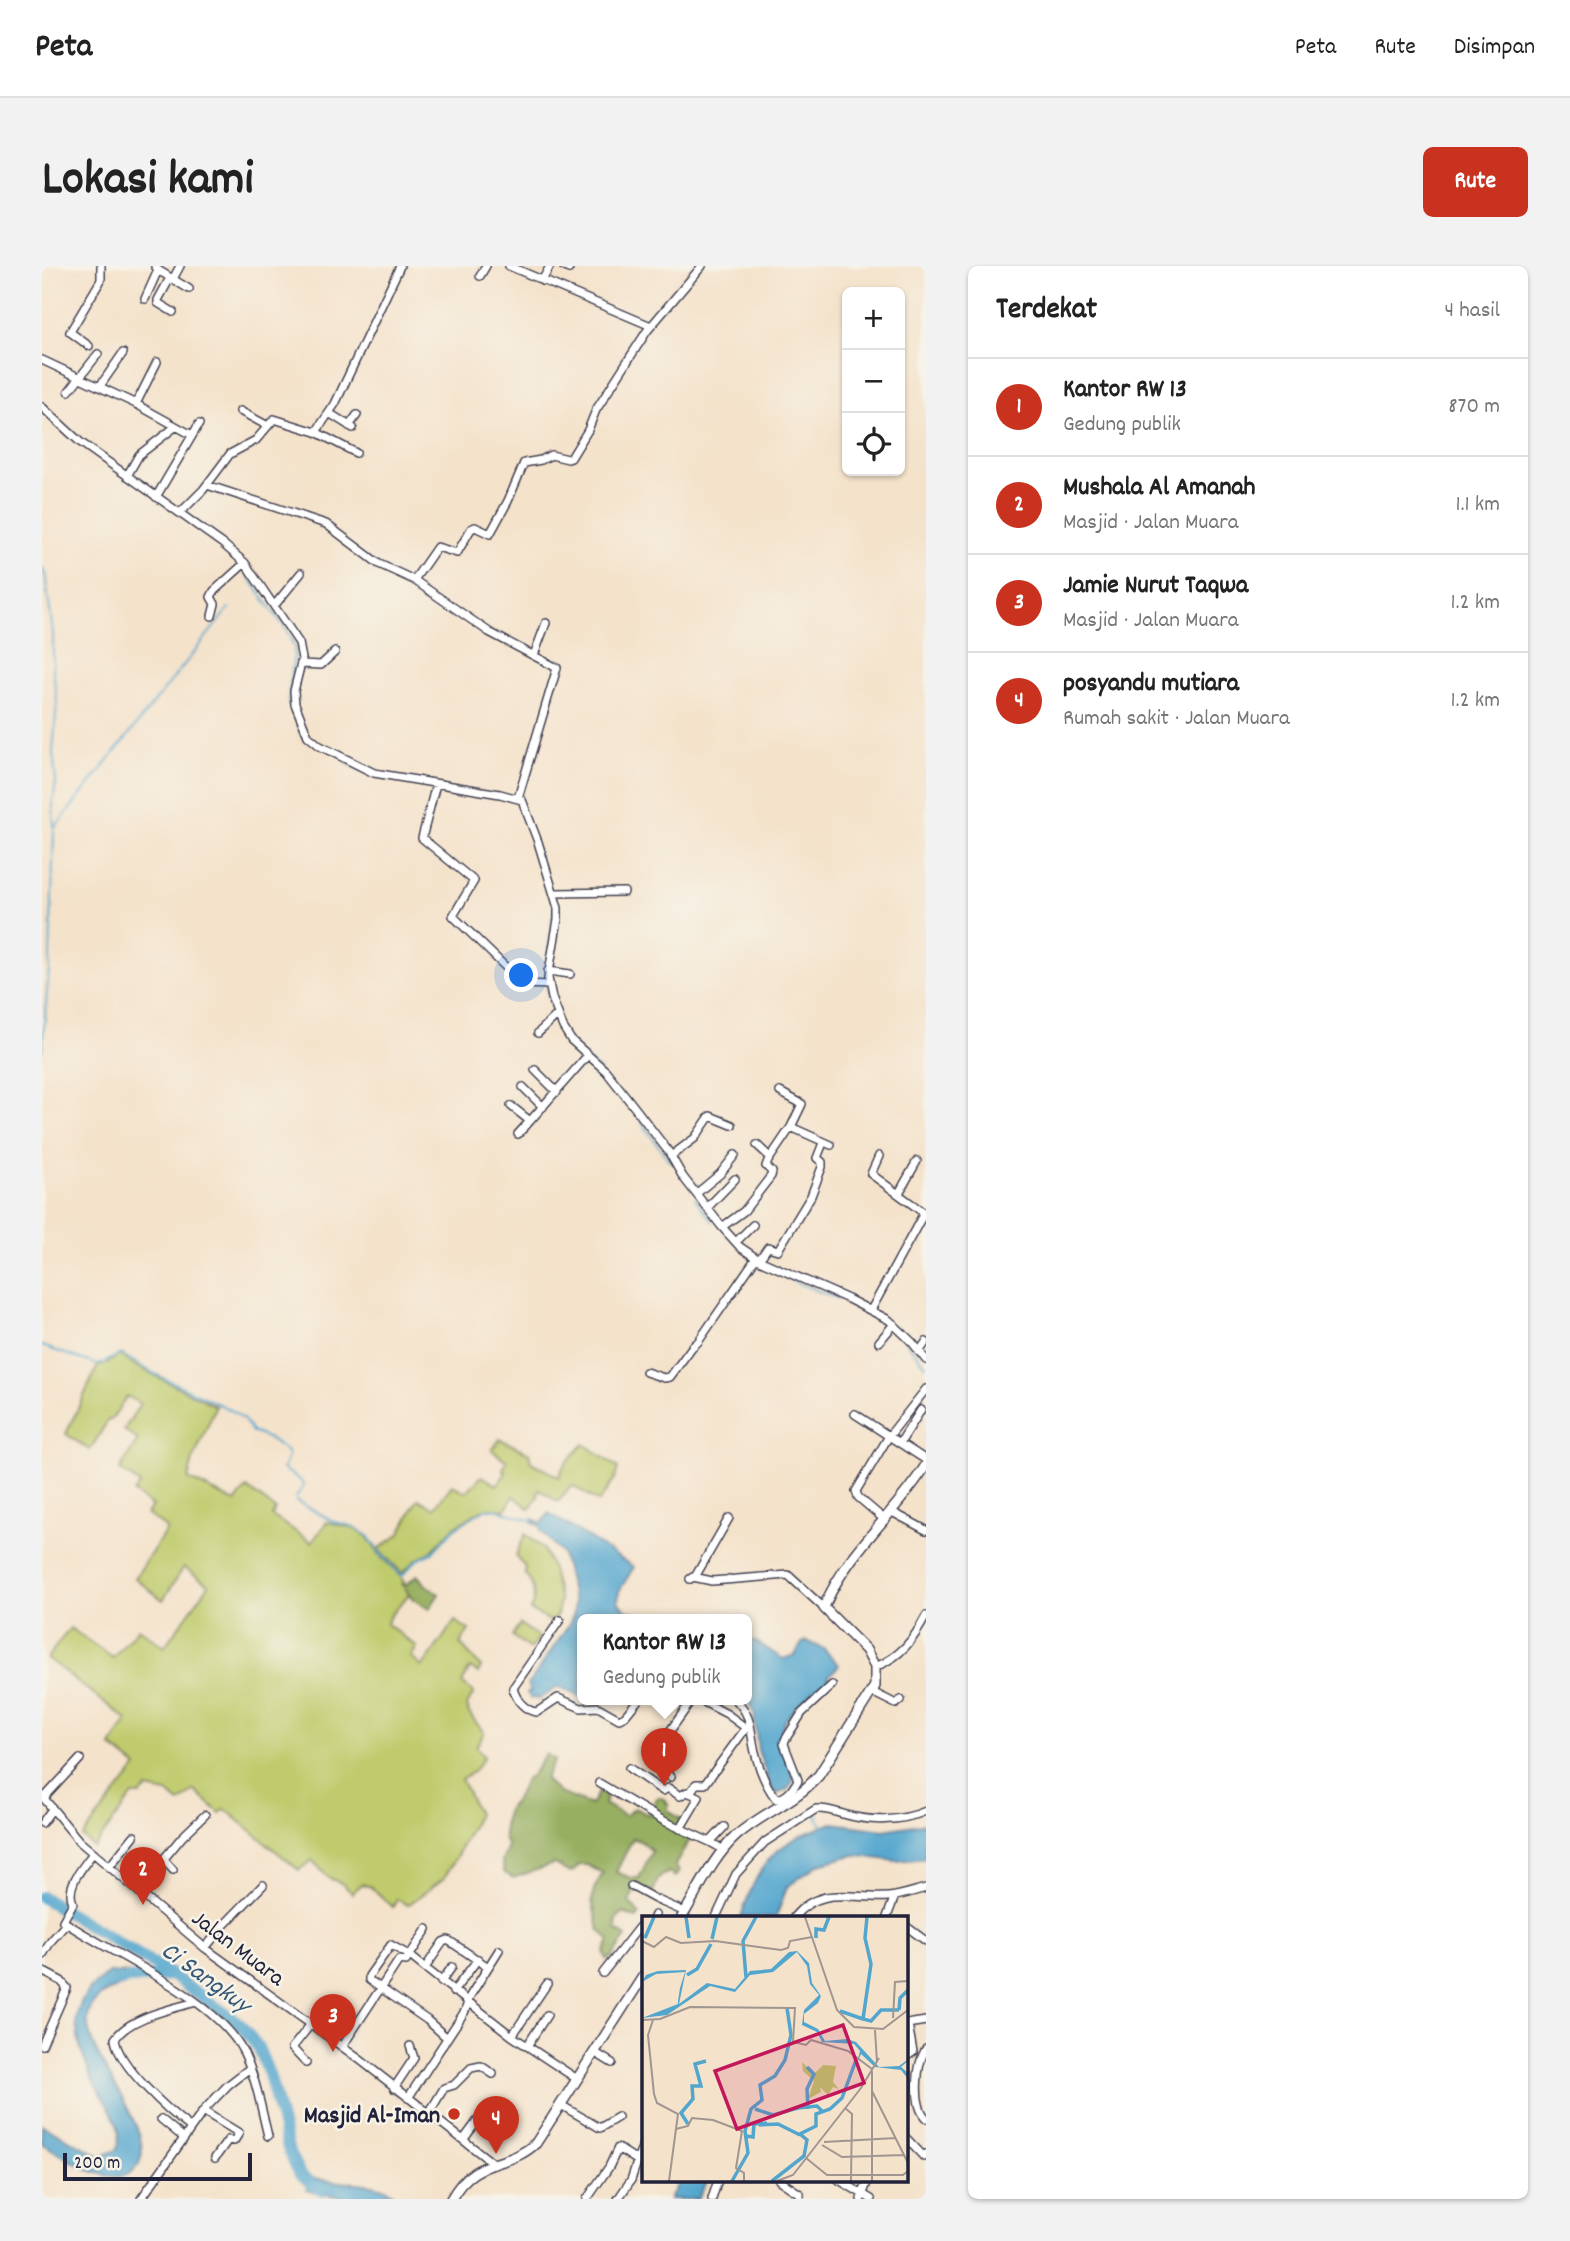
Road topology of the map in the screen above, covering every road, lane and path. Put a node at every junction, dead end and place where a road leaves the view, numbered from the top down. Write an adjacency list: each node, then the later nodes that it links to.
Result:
1 (102, 266): 16 (street)
2 (180, 266): 10 (street)
3 (400, 266): 27 (street)
4 (486, 266): 9 (street)
5 (509, 266): 11 (street)
6 (550, 266): 11 (street)
7 (702, 266): 15 (street)
8 (157, 268): 10 (street); 13 (street)
9 (480, 276)
10 (172, 279): 12 (street); 14 (street)
11 (542, 281): 15 (street)
12 (189, 289)
13 (145, 299)
14 (173, 312)
15 (651, 326): 41 (street)
16 (89, 346)
17 (123, 353): 22 (street)
18 (98, 354): 21 (street)
19 (42, 360): 21 (street)
20 (157, 362): 24 (street)
21 (80, 377): 22 (street); 23 (street)
22 (100, 386): 24 (street)
23 (69, 391)
24 (136, 404): 31 (street)
25 (42, 407): 35 (street)
26 (240, 411): 30 (street)
27 (328, 413): 28 (street); 32 (street)
28 (357, 415)
29 (199, 424): 33 (street)
30 (268, 426): 32 (street); 36 (street)
31 (175, 427): 33 (street); 35 (street)
32 (316, 432): 34 (street)
33 (192, 435): 37 (street)
34 (356, 453)
35 (127, 476): 37 (street)
36 (207, 485): 38 (street); 41 (street)
37 (156, 496): 38 (street)
38 (180, 513): 39 (street)
39 (242, 566): 42 (street); 43 (street)
40 (301, 573): 42 (street)
41 (414, 580): 46 (street)
42 (274, 606): 47 (street)
43 (212, 616)
44 (546, 623): 46 (street)
45 (335, 652): 47 (street)
46 (534, 655): 49 (street)
47 (301, 664): 48 (street)
48 (436, 786): 49 (street); 54 (street)
49 (518, 798): 51 (street)
50 (624, 892): 51 (street)
51 (555, 893): 52 (street)
52 (548, 971): 53 (street); 54 (street)
53 (570, 974)
54 (547, 985): 55 (street)
55 (557, 1016): 56 (street); 57 (street)
56 (538, 1033)
57 (586, 1058): 60 (street); 70 (street)
58 (535, 1070): 60 (street)
59 (523, 1087): 63 (street)
60 (557, 1091): 63 (street)
61 (780, 1092): 66 (street)
62 (510, 1106): 64 (street)
63 (543, 1107): 64 (street)
64 (530, 1121): 67 (street)
65 (732, 1125): 70 (street)
66 (791, 1127): 72 (street); 82 (street)
67 (518, 1134)
68 (757, 1144): 72 (street)
69 (735, 1155): 75 (street)
70 (671, 1156): 75 (street)
71 (879, 1156): 76 (street)
72 (770, 1157): 80 (street)
73 (917, 1161): 76 (street)
74 (736, 1179): 77 (street)
75 (696, 1193): 77 (street)
76 (899, 1193): 78 (street)
77 (708, 1208): 80 (street)
78 (925, 1212): 83 (street)
79 (753, 1225): 81 (street)
80 (723, 1227): 81 (street)
81 (736, 1242): 82 (street)
82 (756, 1260): 83 (street); 89 (street)
83 (871, 1310): 84 (street)
84 (893, 1325): 85 (street); 87 (street)
85 (879, 1342)
86 (926, 1342): 87 (street)
87 (919, 1352): 88 (street)
88 (926, 1360)
89 (646, 1372)
90 (926, 1389): 91 (street)
91 (915, 1402): 92 (street); 94 (street)
92 (924, 1408): 95 (street)
93 (855, 1414): 94 (street)
94 (889, 1436): 95 (street); 97 (street)
95 (900, 1443): 96 (street)
96 (926, 1463): 97 (street)
97 (888, 1516): 99 (street); 100 (street)
98 (729, 1518): 100 (street)
99 (926, 1530)
100 (824, 1608): 103 (street)
101 (926, 1616): 103 (street)
102 (560, 1620): 107 (street)
103 (875, 1667): 105 (street)
104 (832, 1685): 110 (street)
105 (872, 1692): 106 (street); 125 (street)
106 (901, 1700)
107 (634, 1705)
108 (688, 1705): 113 (street)
109 (710, 1705): 115 (street)
110 (739, 1705)
111 (80, 1759): 116 (street)
112 (629, 1768): 115 (street)
113 (671, 1777)
114 (598, 1783): 122 (street)
115 (690, 1793): 122 (street)
116 (43, 1797): 117 (street, Jalan Muara)
117 (52, 1809): 120 (street); 126 (street, Jalan Muara)
118 (926, 1811): 136 (street)
119 (205, 1815): 127 (street)
120 (42, 1824)
121 (724, 1827): 124 (street)
122 (680, 1829): 124 (street)
123 (134, 1836): 128 (street)
124 (710, 1842): 125 (street)
125 (724, 1850): 135 (street)
126 (93, 1853): 128 (street, Jalan Muara); 139 (street)
127 (164, 1860): 129 (street); 133 (street)
128 (109, 1867): 133 (street, Jalan Muara)
129 (173, 1870)
130 (263, 1885): 144 (street)
131 (631, 1886): 135 (street)
132 (926, 1888): 134 (street)
133 (138, 1891): 144 (street, Jalan Muara)
134 (895, 1896): 137 (street); 138 (street)
135 (684, 1915)
136 (716, 1916)
137 (795, 1916)
138 (887, 1916)
139 (65, 1921): 147 (street); 159 (street)
140 (642, 1926): 153 (street)
141 (908, 1928): 143 (street)
142 (427, 1929): 146 (street)
143 (926, 1941)
144 (205, 1948): 163 (street, Jalan Muara)
145 (499, 1950): 150 (street)
146 (409, 1955): 151 (street); 157 (street); 157 (street)
147 (42, 1956)
148 (478, 1959): 150 (street); 151 (street); 158 (street)
149 (452, 1967): 155 (street)
150 (488, 1967): 160 (street)
151 (425, 1968): 155 (street)
152 (42, 1971): 168 (street)
153 (603, 1973)
154 (642, 1978): 173 (street)
155 (441, 1982): 158 (street)
156 (547, 1984): 166 (street)
157 (380, 1988): 167 (street); 171 (street)
158 (453, 1992): 160 (street)
159 (196, 2002): 178 (street); 190 (street)
160 (468, 2003): 166 (street); 167 (street)
161 (547, 2015): 170 (street)
162 (926, 2021): 164 (street)
163 (311, 2024): 171 (street, Jalan Muara); 175 (street)
164 (908, 2024)
165 (908, 2028): 174 (street)
166 (512, 2036): 170 (street)
167 (446, 2037): 182 (street)
168 (42, 2045)
169 (410, 2046): 181 (street)
170 (527, 2046): 180 (street)
171 (342, 2047): 181 (street, Jalan Muara)
172 (926, 2049): 177 (street)
173 (594, 2052): 176 (street); 180 (street)
174 (908, 2055)
175 (306, 2063)
176 (612, 2063)
177 (921, 2065): 188 (street)
178 (250, 2068): 184 (street); 191 (street)
179 (493, 2074): 185 (street)
180 (577, 2079): 183 (street)
181 (394, 2088): 182 (street, Jalan Muara)
182 (408, 2098): 185 (street, Jalan Muara)
183 (561, 2105): 187 (street); 199 (street)
184 (203, 2111): 190 (street); 197 (street)
185 (429, 2113): 193 (street, Jalan Muara)
186 (481, 2116): 193 (street)
187 (618, 2117)
188 (926, 2118)
189 (161, 2119): 192 (street)
190 (191, 2128): 192 (street)
191 (268, 2136)
192 (184, 2138): 204 (street)
193 (464, 2139): 199 (street, Jalan Muara)
194 (908, 2140): 196 (street)
195 (642, 2148): 198 (street)
196 (925, 2157)
197 (215, 2158)
198 (638, 2161): 206 (street); 207 (street)
199 (494, 2164): 205 (street)
200 (717, 2182): 208 (street)
201 (842, 2182): 203 (street)
202 (791, 2183): 209 (street)
203 (862, 2197): 210 (street)
204 (141, 2199)
205 (451, 2199)
206 (587, 2199)
207 (618, 2199)
208 (712, 2199)
209 (799, 2199)
210 (871, 2199)

